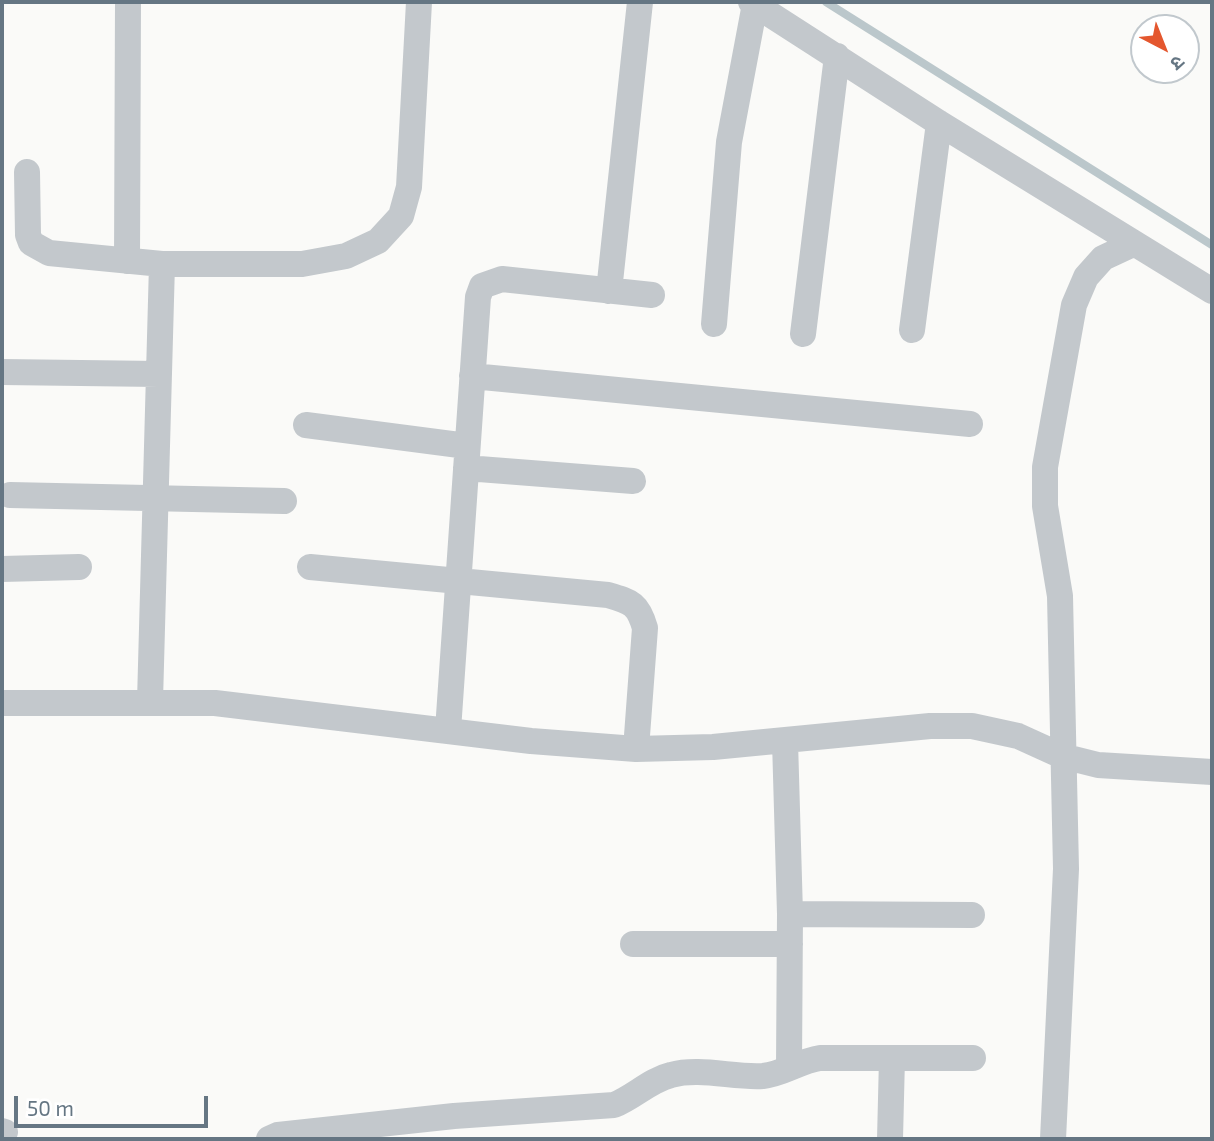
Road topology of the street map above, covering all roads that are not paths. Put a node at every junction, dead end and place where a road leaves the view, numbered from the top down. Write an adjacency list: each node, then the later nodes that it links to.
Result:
1 (128, 2): 9 (street)
2 (419, 2): 10 (street)
3 (640, 2): 11 (street)
4 (753, 3): 5 (street); 14 (street)
5 (837, 56): 6 (street); 16 (street)
6 (939, 123): 8 (street); 15 (street)
7 (27, 172): 9 (street)
8 (1132, 244): 12 (street); 36 (street)
9 (127, 261): 10 (street)
10 (162, 264): 18 (street)
11 (609, 291): 13 (street); 19 (street)
12 (1212, 291)
13 (652, 295)
14 (714, 324)
15 (912, 330)
16 (803, 334)
17 (2, 372): 18 (street)
18 (159, 374): 25 (street)
19 (472, 376): 21 (street); 22 (street)
20 (306, 425): 22 (street)
21 (970, 425)
22 (466, 457): 23 (street); 30 (street)
23 (633, 481)
24 (10, 495): 25 (street)
25 (156, 498): 26 (street); 31 (street)
26 (284, 501)
27 (310, 567): 30 (street)
28 (79, 568): 29 (street)
29 (2, 569)
30 (457, 583): 33 (street); 35 (street)
31 (150, 701): 32 (street); 33 (street)
32 (2, 703)
33 (448, 730): 35 (street)
34 (785, 741): 35 (street); 36 (street); 38 (street)
35 (636, 749)
36 (1062, 756): 37 (street); 48 (street)
37 (1212, 772)
38 (790, 914): 39 (street); 41 (street)
39 (972, 915)
40 (633, 944): 41 (street)
41 (790, 944): 44 (street)
42 (892, 1058): 43 (street); 44 (street); 47 (street)
43 (973, 1058)
44 (789, 1066): 45 (street)
45 (455, 1128): 46 (street)
46 (269, 1139)
47 (890, 1139)
48 (1053, 1139)

